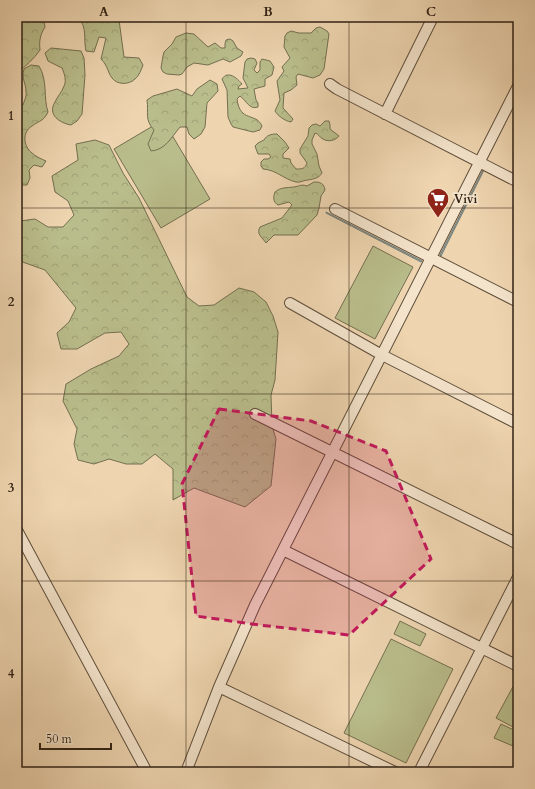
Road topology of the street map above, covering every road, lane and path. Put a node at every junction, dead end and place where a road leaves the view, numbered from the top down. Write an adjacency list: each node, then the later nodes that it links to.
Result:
1 (433, 17): 4 (street)
2 (330, 84): 4 (street)
3 (518, 86): 5 (street)
4 (385, 114): 5 (street)
5 (479, 163): 6 (street); 8 (street)
6 (518, 182)
7 (335, 209): 8 (street)
8 (431, 257): 9 (street); 11 (street)
9 (518, 302)
10 (290, 303): 11 (street)
11 (382, 355): 13 (street); 14 (street)
12 (255, 414): 14 (street)
13 (518, 424)
14 (333, 452): 16 (street); 17 (street)
15 (17, 530): 22 (street)
16 (518, 544)
17 (283, 550): 19 (street); 21 (street)
18 (518, 577): 19 (street)
19 (482, 648): 20 (street); 25 (street)
20 (518, 666)
21 (219, 687): 23 (street); 24 (street)
22 (147, 772)
23 (186, 772)
24 (395, 772)
25 (419, 772)

